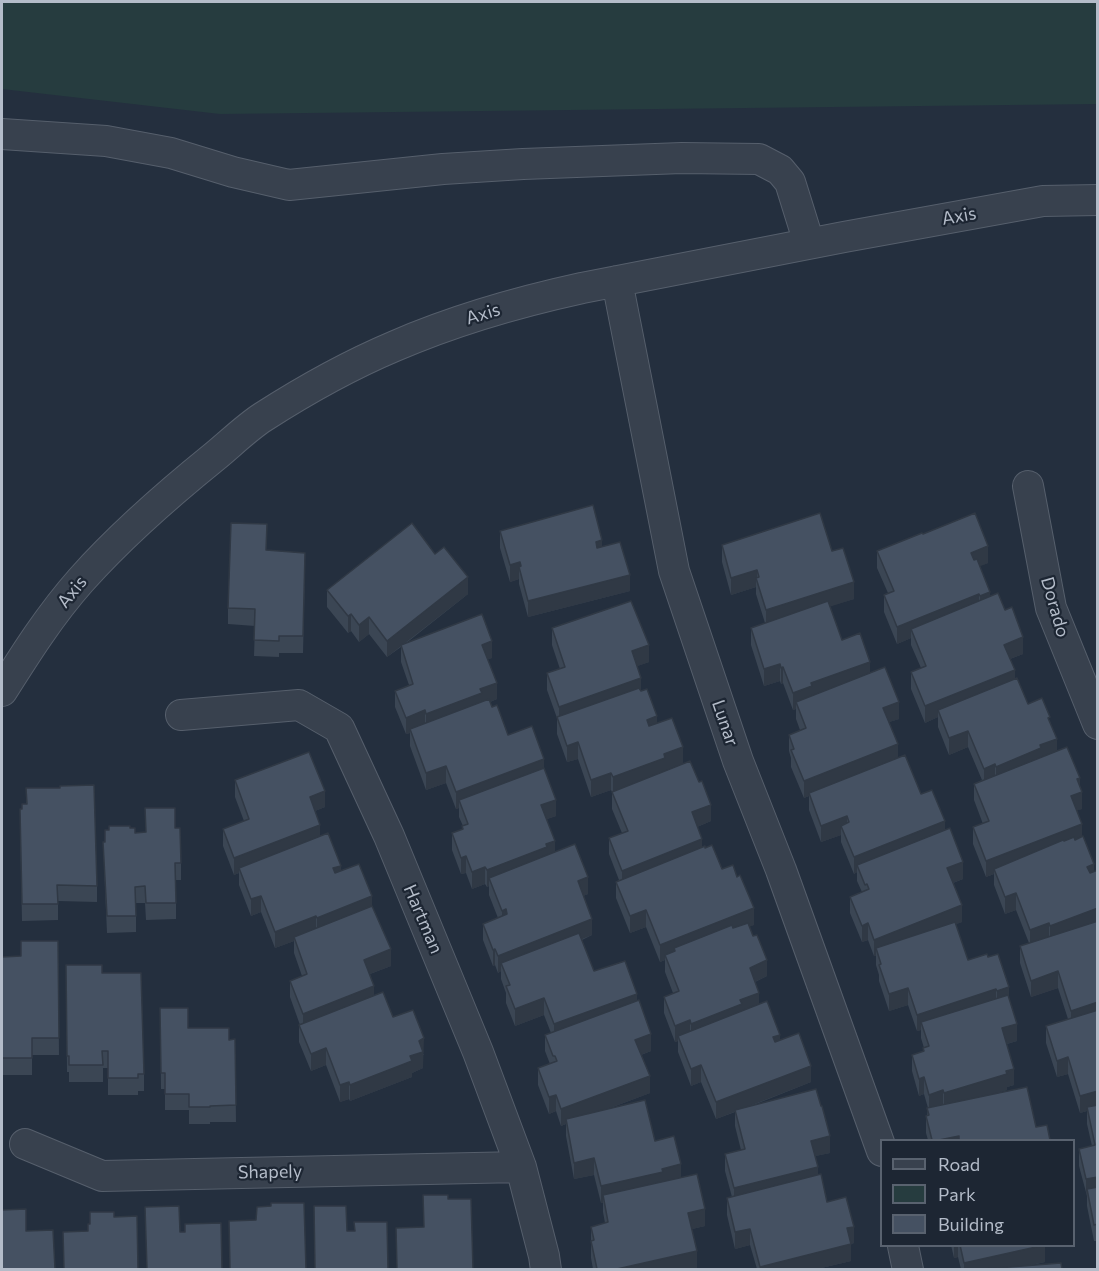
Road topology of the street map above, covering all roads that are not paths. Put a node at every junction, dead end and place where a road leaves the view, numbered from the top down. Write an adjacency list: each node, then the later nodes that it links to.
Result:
1 (2, 134): 3 (street)
2 (1098, 200): 3 (street, Axis)
3 (809, 243): 4 (street, Axis)
4 (616, 281): 6 (street, Axis); 10 (street, Lunar)
5 (1028, 486): 8 (street, Dorado)
6 (2, 691)
7 (181, 715): 11 (street, Hartman)
8 (1098, 724)
9 (25, 1144): 11 (street, Shapely)
10 (880, 1145)
11 (521, 1167): 13 (street, Hartman)
12 (904, 1247): 14 (street)
13 (546, 1269)
14 (909, 1269)

